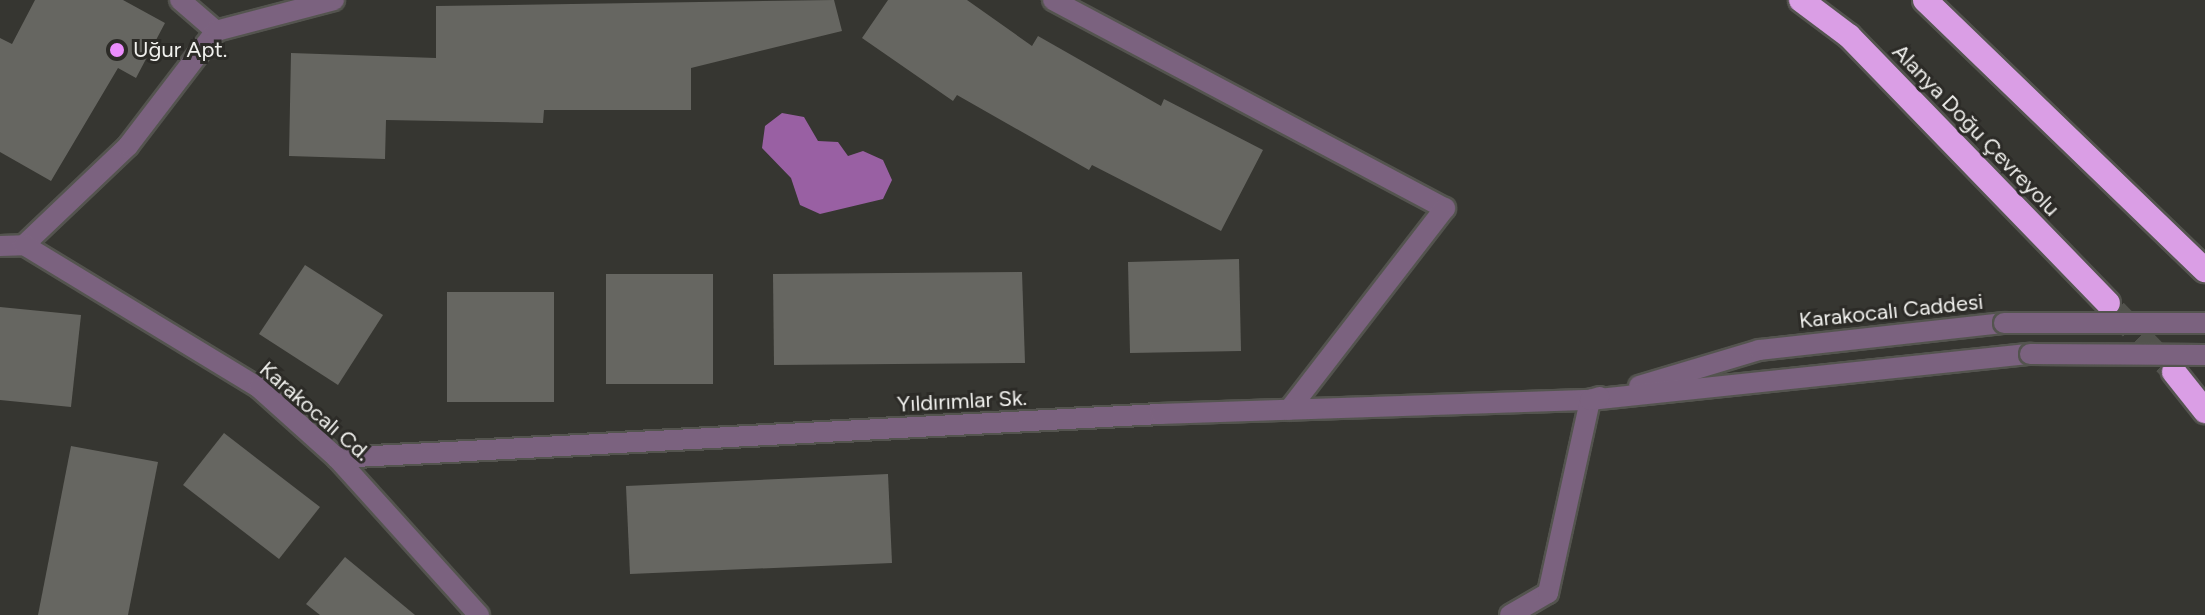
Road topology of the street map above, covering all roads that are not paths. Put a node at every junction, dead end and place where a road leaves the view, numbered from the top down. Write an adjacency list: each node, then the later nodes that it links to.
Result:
1 (180, 0): 6 (street)
2 (334, 0): 6 (street)
3 (1053, 0): 15 (street)
4 (1801, 0): 10 (highway, Alanya Doğu Çevreyolu)
5 (1925, 0): 9 (highway)
6 (216, 31): 7 (street)
7 (24, 245): 8 (street); 17 (street, Karakocalı Cd.)
8 (0, 246)
9 (2205, 270)
10 (2108, 303)
11 (2205, 323): 14 (street, Karakocalı Caddesi, bridge)
12 (2205, 355): 14 (street, bridge)
13 (2174, 372): 16 (highway)
14 (1590, 400): 15 (street, Yıldırımlar Sk.); 19 (street)
15 (1289, 410): 17 (street, Yıldırımlar Sk.)
16 (2205, 411)
17 (337, 458): 18 (street, Karakocalı Cd.)
18 (477, 614)
19 (1510, 615)

